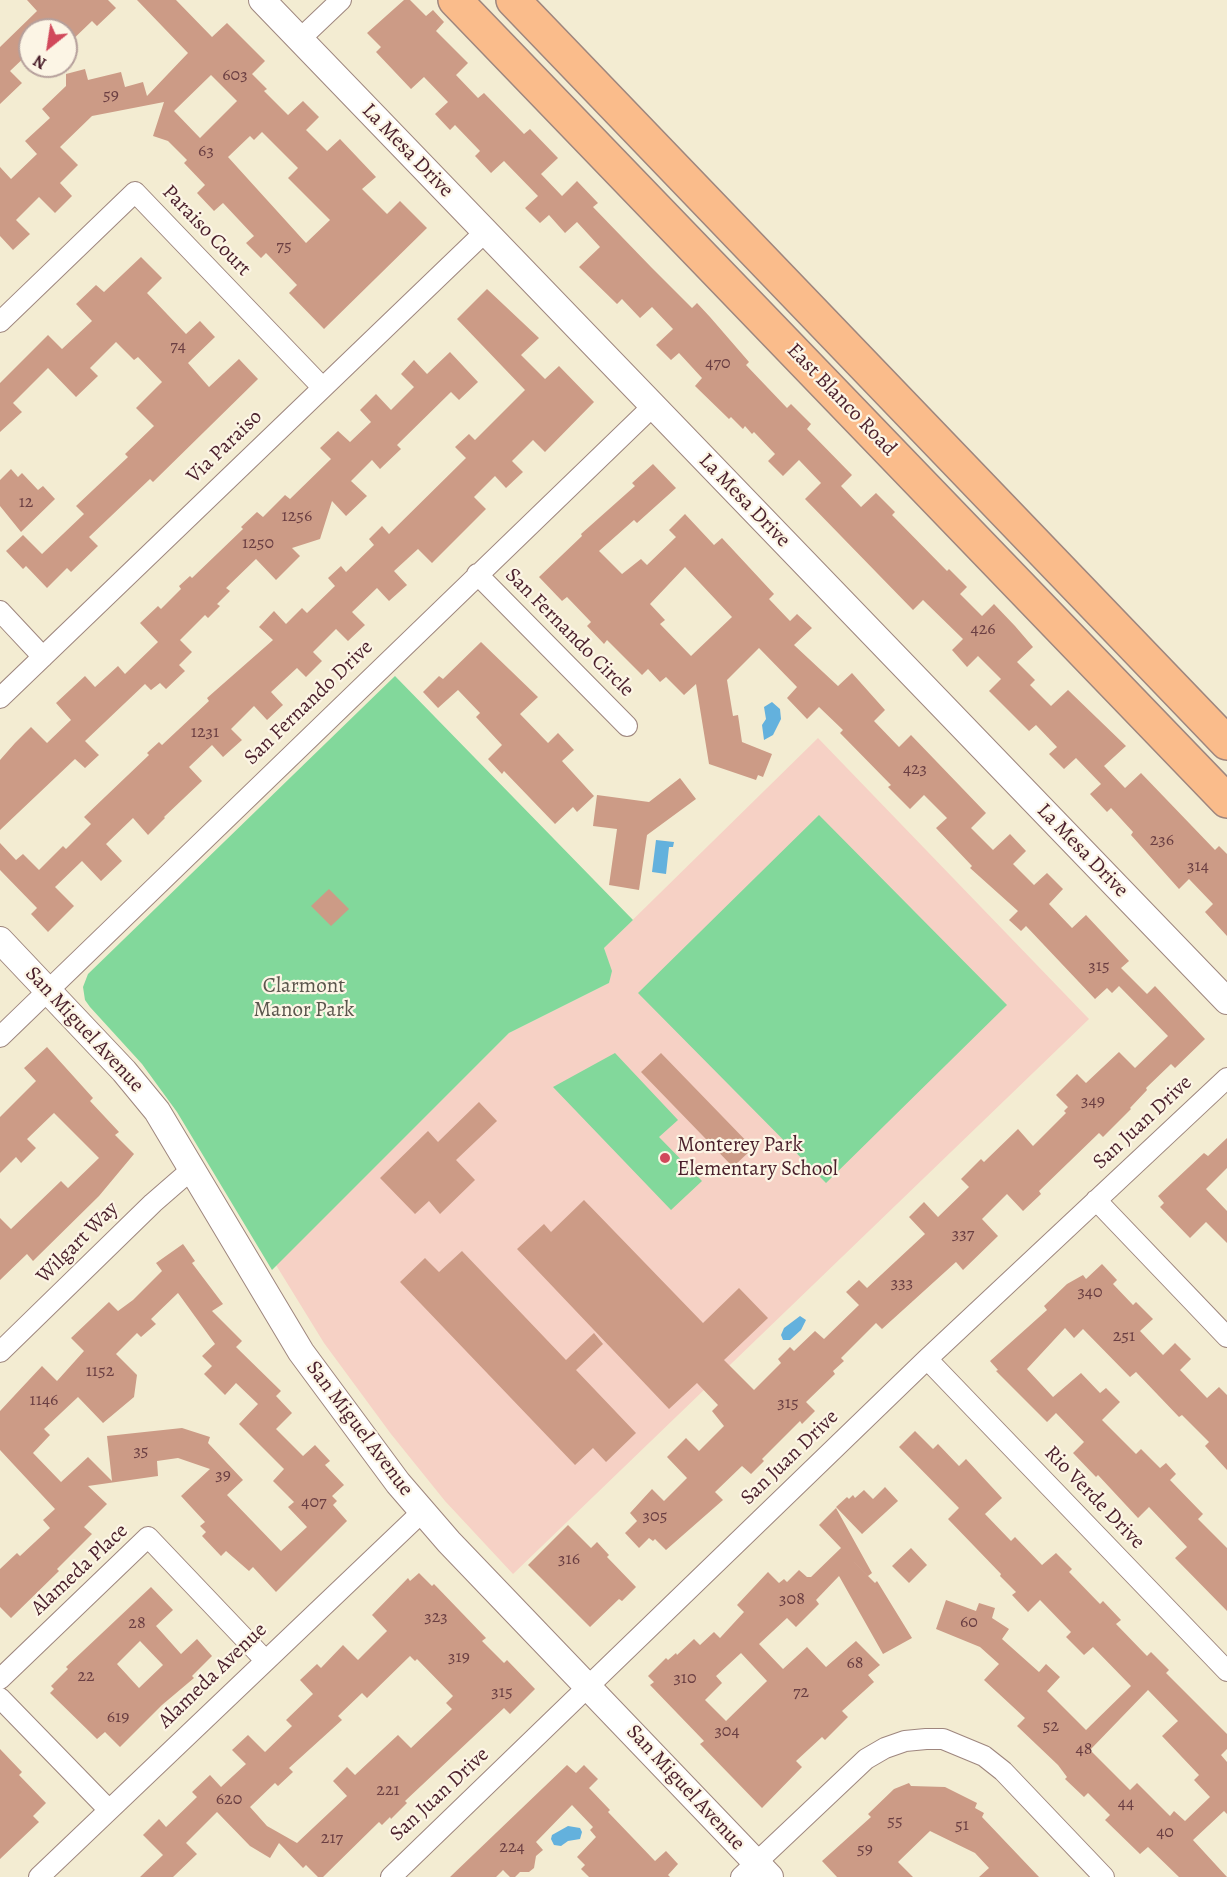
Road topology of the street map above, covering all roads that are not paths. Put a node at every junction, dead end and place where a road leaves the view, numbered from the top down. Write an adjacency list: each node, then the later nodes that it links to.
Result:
1 (262, 0): 5 (street, La Mesa Drive)
2 (341, 0): 5 (street)
3 (455, 0): 16 (highway, East Blanco Road)
4 (513, 0): 15 (highway, East Blanco Road)
5 (300, 39): 6 (street, La Mesa Drive)
6 (485, 232): 8 (street, Via Paraiso); 9 (street, La Mesa Drive)
7 (0, 322): 8 (street, Paraiso Court)
8 (322, 387): 12 (street, Via Paraiso)
9 (653, 406): 10 (street, San Fernando Drive); 19 (street, La Mesa Drive)
10 (477, 574): 14 (street, San Fernando Circle); 18 (street, San Fernando Drive)
11 (0, 610): 12 (street)
12 (43, 657): 13 (street, Via Paraiso)
13 (0, 698)
14 (627, 726)
15 (1227, 743)
16 (1227, 801)
17 (0, 940): 18 (street, San Miguel Avenue)
18 (48, 991): 20 (street, San Fernando Drive); 22 (street, San Miguel Avenue)
19 (1227, 1001)
20 (0, 1037)
21 (1227, 1078): 23 (street, San Juan Drive)
22 (191, 1170): 25 (street, Wilgart Way); 27 (street, San Miguel Avenue)
23 (1096, 1200): 24 (street); 26 (street, San Juan Drive)
24 (1227, 1337)
25 (0, 1352)
26 (927, 1359): 29 (street, Rio Verde Drive); 31 (street, San Juan Drive)
27 (422, 1512): 28 (street, Alameda Avenue); 31 (street, San Miguel Avenue)
28 (265, 1660): 30 (street, Alameda Place); 33 (street, Alameda Avenue)
29 (1227, 1671)
30 (0, 1679)
31 (589, 1687): 34 (street, San Miguel Avenue); 36 (street, San Juan Drive)
32 (0, 1698): 33 (street)
33 (109, 1810): 35 (street, Alameda Avenue)
34 (755, 1872): 37 (street)
35 (39, 1877)
36 (391, 1877)
37 (1104, 1877)

